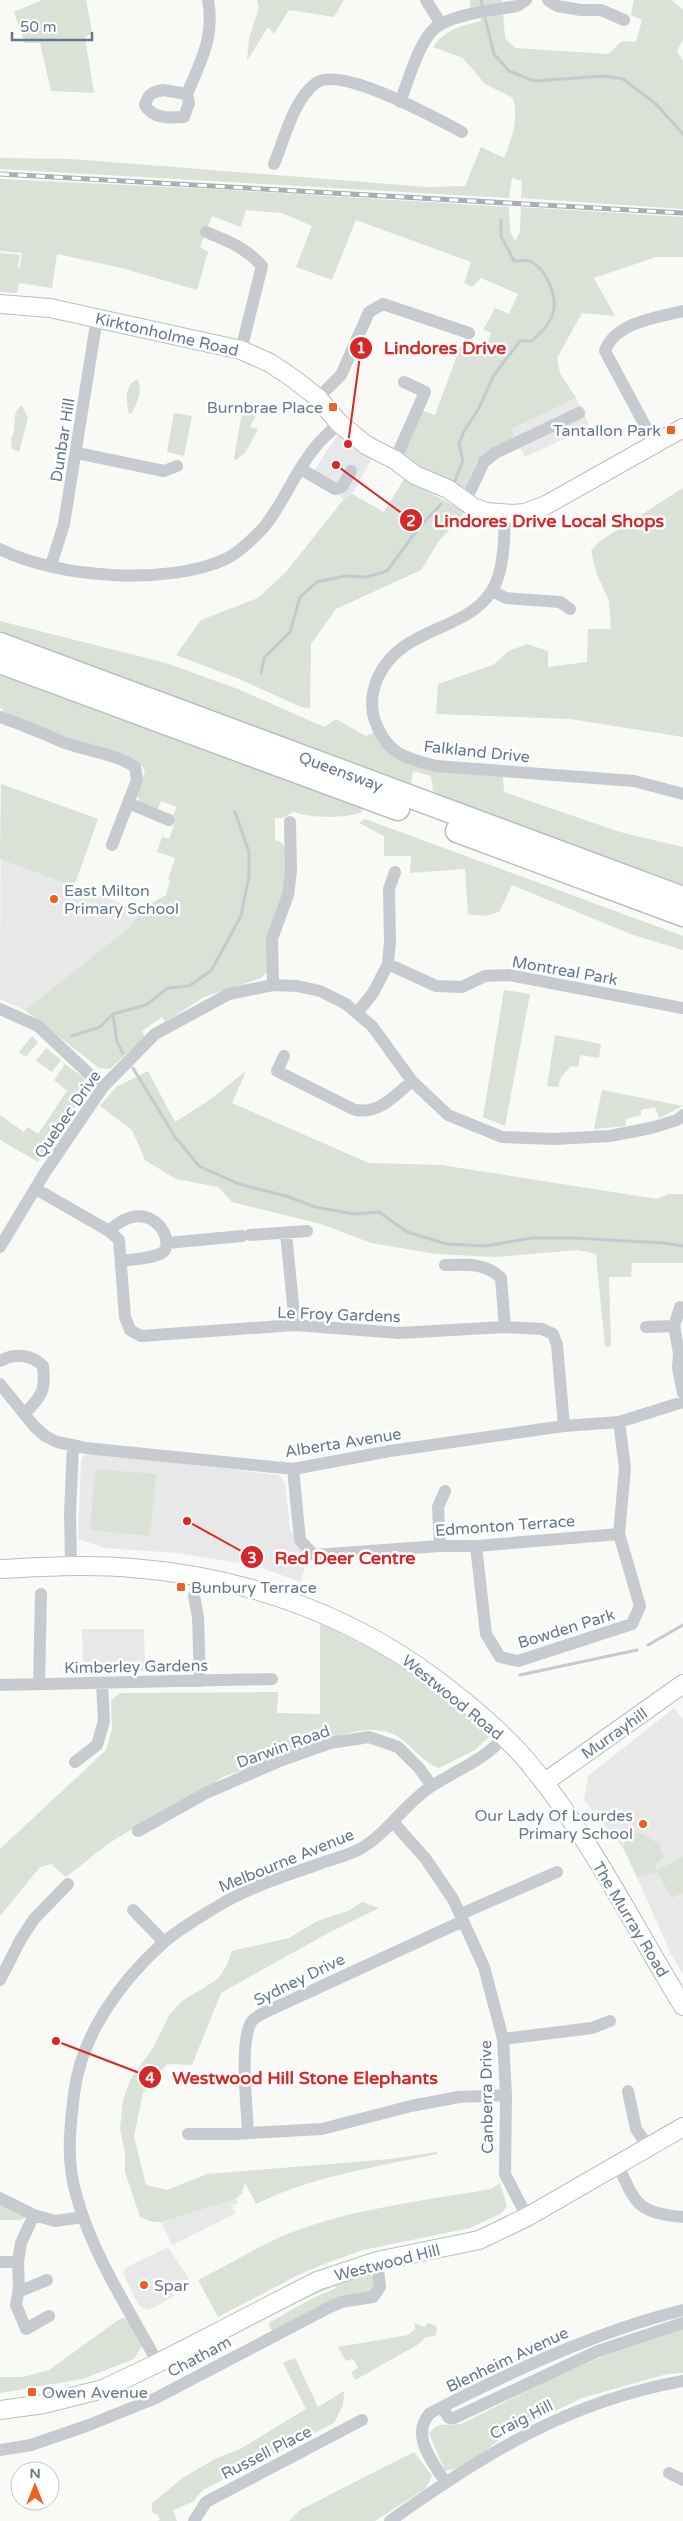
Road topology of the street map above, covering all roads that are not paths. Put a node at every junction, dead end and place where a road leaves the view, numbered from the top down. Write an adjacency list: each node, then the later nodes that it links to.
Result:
1 (208, 0): 7 (street)
2 (426, 0): 6 (street)
3 (526, 0): 6 (street)
4 (548, 0): 5 (street)
5 (624, 20)
6 (441, 24): 8 (street)
7 (187, 94)
8 (400, 102): 9 (street); 10 (street)
9 (462, 132)
10 (274, 164)
11 (206, 232): 16 (street)
12 (0, 304): 14 (street, Kirktonholme Road)
13 (683, 311): 22 (street)
14 (97, 318): 16 (street, Kirktonholme Road); 23 (street, Dunbar Hill)
15 (470, 333): 18 (street)
16 (241, 350): 18 (street, Kirktonholme Road)
17 (404, 382): 24 (street)
18 (318, 398): 20 (street, Kirktonholme Road)
19 (579, 413): 28 (street)
20 (339, 423): 24 (street, Kirktonholme Road); 26 (street)
21 (683, 428): 22 (street, Kirktonholme Road)
22 (655, 444): 29 (street, Kirktonholme Road)
23 (77, 453): 25 (street); 31 (street, Dunbar Hill)
24 (395, 460): 28 (street, Kirktonholme Road)
25 (177, 466)
26 (301, 469): 27 (street); 31 (street)
27 (351, 471)
28 (465, 502): 29 (street, Kirktonholme Road)
29 (506, 514): 32 (street)
30 (0, 550): 31 (street)
31 (51, 565)
32 (492, 591): 33 (street); 37 (street, Falkland Drive)
33 (570, 609)
34 (0, 644): 43 (highway, Queensway)
35 (0, 662): 44 (highway, Queensway)
36 (0, 717): 38 (street)
37 (683, 794)
38 (128, 803): 39 (street); 41 (street)
39 (169, 820)
40 (290, 822): 46 (street)
41 (112, 845)
42 (395, 872): 45 (street)
43 (683, 898)
44 (683, 915)
45 (388, 964): 47 (street, Montreal Park); 49 (street)
46 (273, 985): 49 (street, Quebec Drive); 52 (street, Quebec Drive)
47 (683, 1008)
48 (0, 1009): 52 (street)
49 (357, 1013): 51 (street, Quebec Drive)
50 (284, 1056): 51 (street)
51 (412, 1081): 53 (street, Quebec Drive)
52 (103, 1087): 54 (street, Quebec Drive)
53 (683, 1115)
54 (36, 1189): 56 (street); 59 (street, Quebec Drive)
55 (307, 1231): 57 (street)
56 (109, 1232): 58 (street); 60 (street, Le Froy Gardens)
57 (286, 1232): 58 (street); 63 (street)
58 (167, 1242): 60 (street)
59 (0, 1247)
60 (121, 1261): 63 (street, Le Froy Gardens)
61 (445, 1265): 65 (street)
62 (680, 1307): 64 (street)
63 (295, 1325): 65 (street, Le Froy Gardens)
64 (674, 1326): 66 (street); 69 (street)
65 (504, 1327): 73 (street, Le Froy Gardens)
66 (646, 1327)
67 (0, 1361): 71 (street)
68 (0, 1384): 71 (street, Alberta Avenue)
69 (683, 1393)
70 (683, 1402): 72 (street, Alberta Avenue)
71 (25, 1413): 74 (street, Alberta Avenue)
72 (619, 1422): 73 (street, Alberta Avenue); 77 (street)
73 (564, 1426): 75 (street, Alberta Avenue)
74 (73, 1445): 75 (street, Alberta Avenue); 80 (street)
75 (293, 1469): 78 (street, Edmonton Terrace)
76 (445, 1491): 78 (street)
77 (619, 1534): 79 (street, Edmonton Terrace); 79 (street, Bowden Park)
78 (440, 1546): 79 (street, Edmonton Terrace)
79 (476, 1546)
80 (71, 1566): 81 (street, Westwood Road); 90 (street, Westwood Road)
81 (0, 1569)
82 (42, 1594): 86 (street)
83 (194, 1596): 85 (street)
84 (272, 1679): 85 (street, Kimberley Gardens)
85 (200, 1681): 87 (street, Kimberley Gardens)
86 (39, 1684): 87 (street, Kimberley Gardens); 89 (street, Kimberley Gardens)
87 (102, 1684): 91 (street)
88 (683, 1684): 92 (street, Murrayhill)
89 (0, 1685)
90 (504, 1737): 92 (street, Westwood Road); 93 (street, Melbourne Avenue)
91 (75, 1762)
92 (545, 1782): 102 (street, The Murray Road)
93 (432, 1786): 94 (street, Melbourne Avenue); 95 (street, Darwin Road)
94 (393, 1822): 99 (street, Canberra Drive); 100 (street, Melbourne Avenue)
95 (138, 1831)
96 (557, 1872): 99 (street)
97 (68, 1884): 101 (street)
98 (133, 1910): 100 (street)
99 (462, 1917): 104 (street, Canberra Drive); 108 (street, Sydney Drive)
100 (164, 1942): 114 (street, Melbourne Avenue)
101 (0, 1980)
102 (683, 2006)
103 (610, 2021): 104 (street)
104 (503, 2039): 106 (street, Canberra Drive)
105 (628, 2091): 110 (street)
106 (506, 2095): 108 (street); 115 (street, Canberra Drive)
107 (683, 2126): 110 (street, Westwood Hill)
108 (248, 2133): 109 (street)
109 (188, 2134)
110 (648, 2146): 111 (street, Westwood Hill)
111 (618, 2165): 115 (street, Westwood Hill); 116 (street)
112 (0, 2198): 113 (street)
113 (34, 2215): 114 (street); 119 (street)
114 (83, 2217): 127 (street, Melbourne Avenue)
115 (527, 2217): 117 (street, Westwood Hill)
116 (683, 2217)
117 (377, 2261): 127 (street, Westwood Hill); 132 (street, Chatham)
118 (0, 2262): 119 (street)
119 (18, 2262): 121 (street)
120 (47, 2280): 121 (street)
121 (18, 2292): 123 (street)
122 (683, 2310): 125 (street, Blenheim Avenue)
123 (49, 2316)
124 (683, 2323): 126 (street, Blenheim Avenue)
125 (586, 2340): 126 (street, Blenheim Avenue); 129 (street, Blenheim Avenue)
126 (592, 2354): 129 (street, Blenheim Avenue)
127 (158, 2363): 130 (street, Westwood Hill)
128 (683, 2381): 135 (street, Craig Hill)
129 (442, 2407): 135 (street, Blenheim Avenue)
130 (0, 2410)
131 (362, 2420): 136 (street, Russell Place)
132 (0, 2450)
133 (669, 2473): 134 (street)
134 (683, 2480)
135 (445, 2482): 137 (street, Craig Hill)
136 (194, 2521)
137 (390, 2521)

